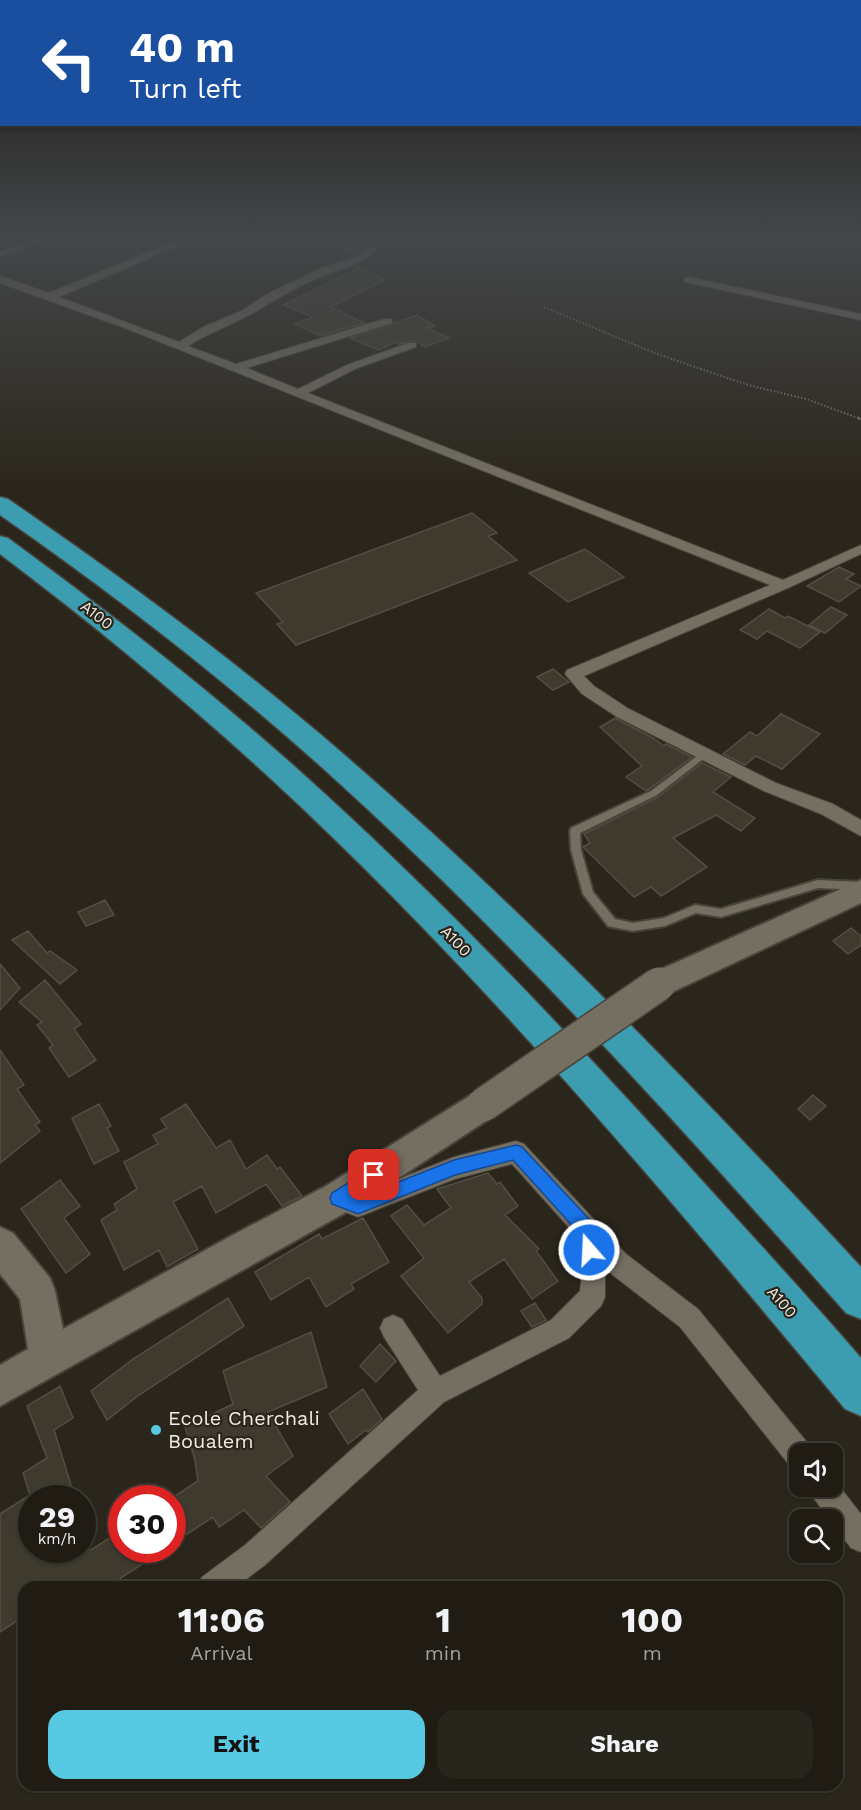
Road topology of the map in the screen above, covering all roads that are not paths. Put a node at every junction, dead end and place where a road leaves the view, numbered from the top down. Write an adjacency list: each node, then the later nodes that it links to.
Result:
1 (114, 321): 5 (street)
2 (224, 321): 5 (street)
3 (386, 321): 6 (street)
4 (412, 345): 7 (street)
5 (180, 346): 6 (street)
6 (236, 368): 7 (street)
7 (299, 393): 11 (street)
8 (0, 504): 19 (highway, A100)
9 (0, 543): 24 (highway, A100 / A100)
10 (861, 549): 11 (street)
11 (783, 585): 12 (street)
12 (704, 754): 13 (street); 14 (lane)
13 (861, 829)
14 (861, 886)
15 (861, 891): 16 (street, bridge)
16 (338, 1198): 17 (street); 21 (street)
17 (585, 1227): 23 (street); 25 (street)
18 (0, 1245): 21 (street)
19 (861, 1299)
20 (393, 1328): 23 (street)
21 (49, 1358): 22 (street)
22 (0, 1387)
23 (435, 1393): 28 (street)
24 (861, 1393)
25 (790, 1443)
26 (830, 1497): 27 (street)
27 (861, 1538)
28 (220, 1581)

